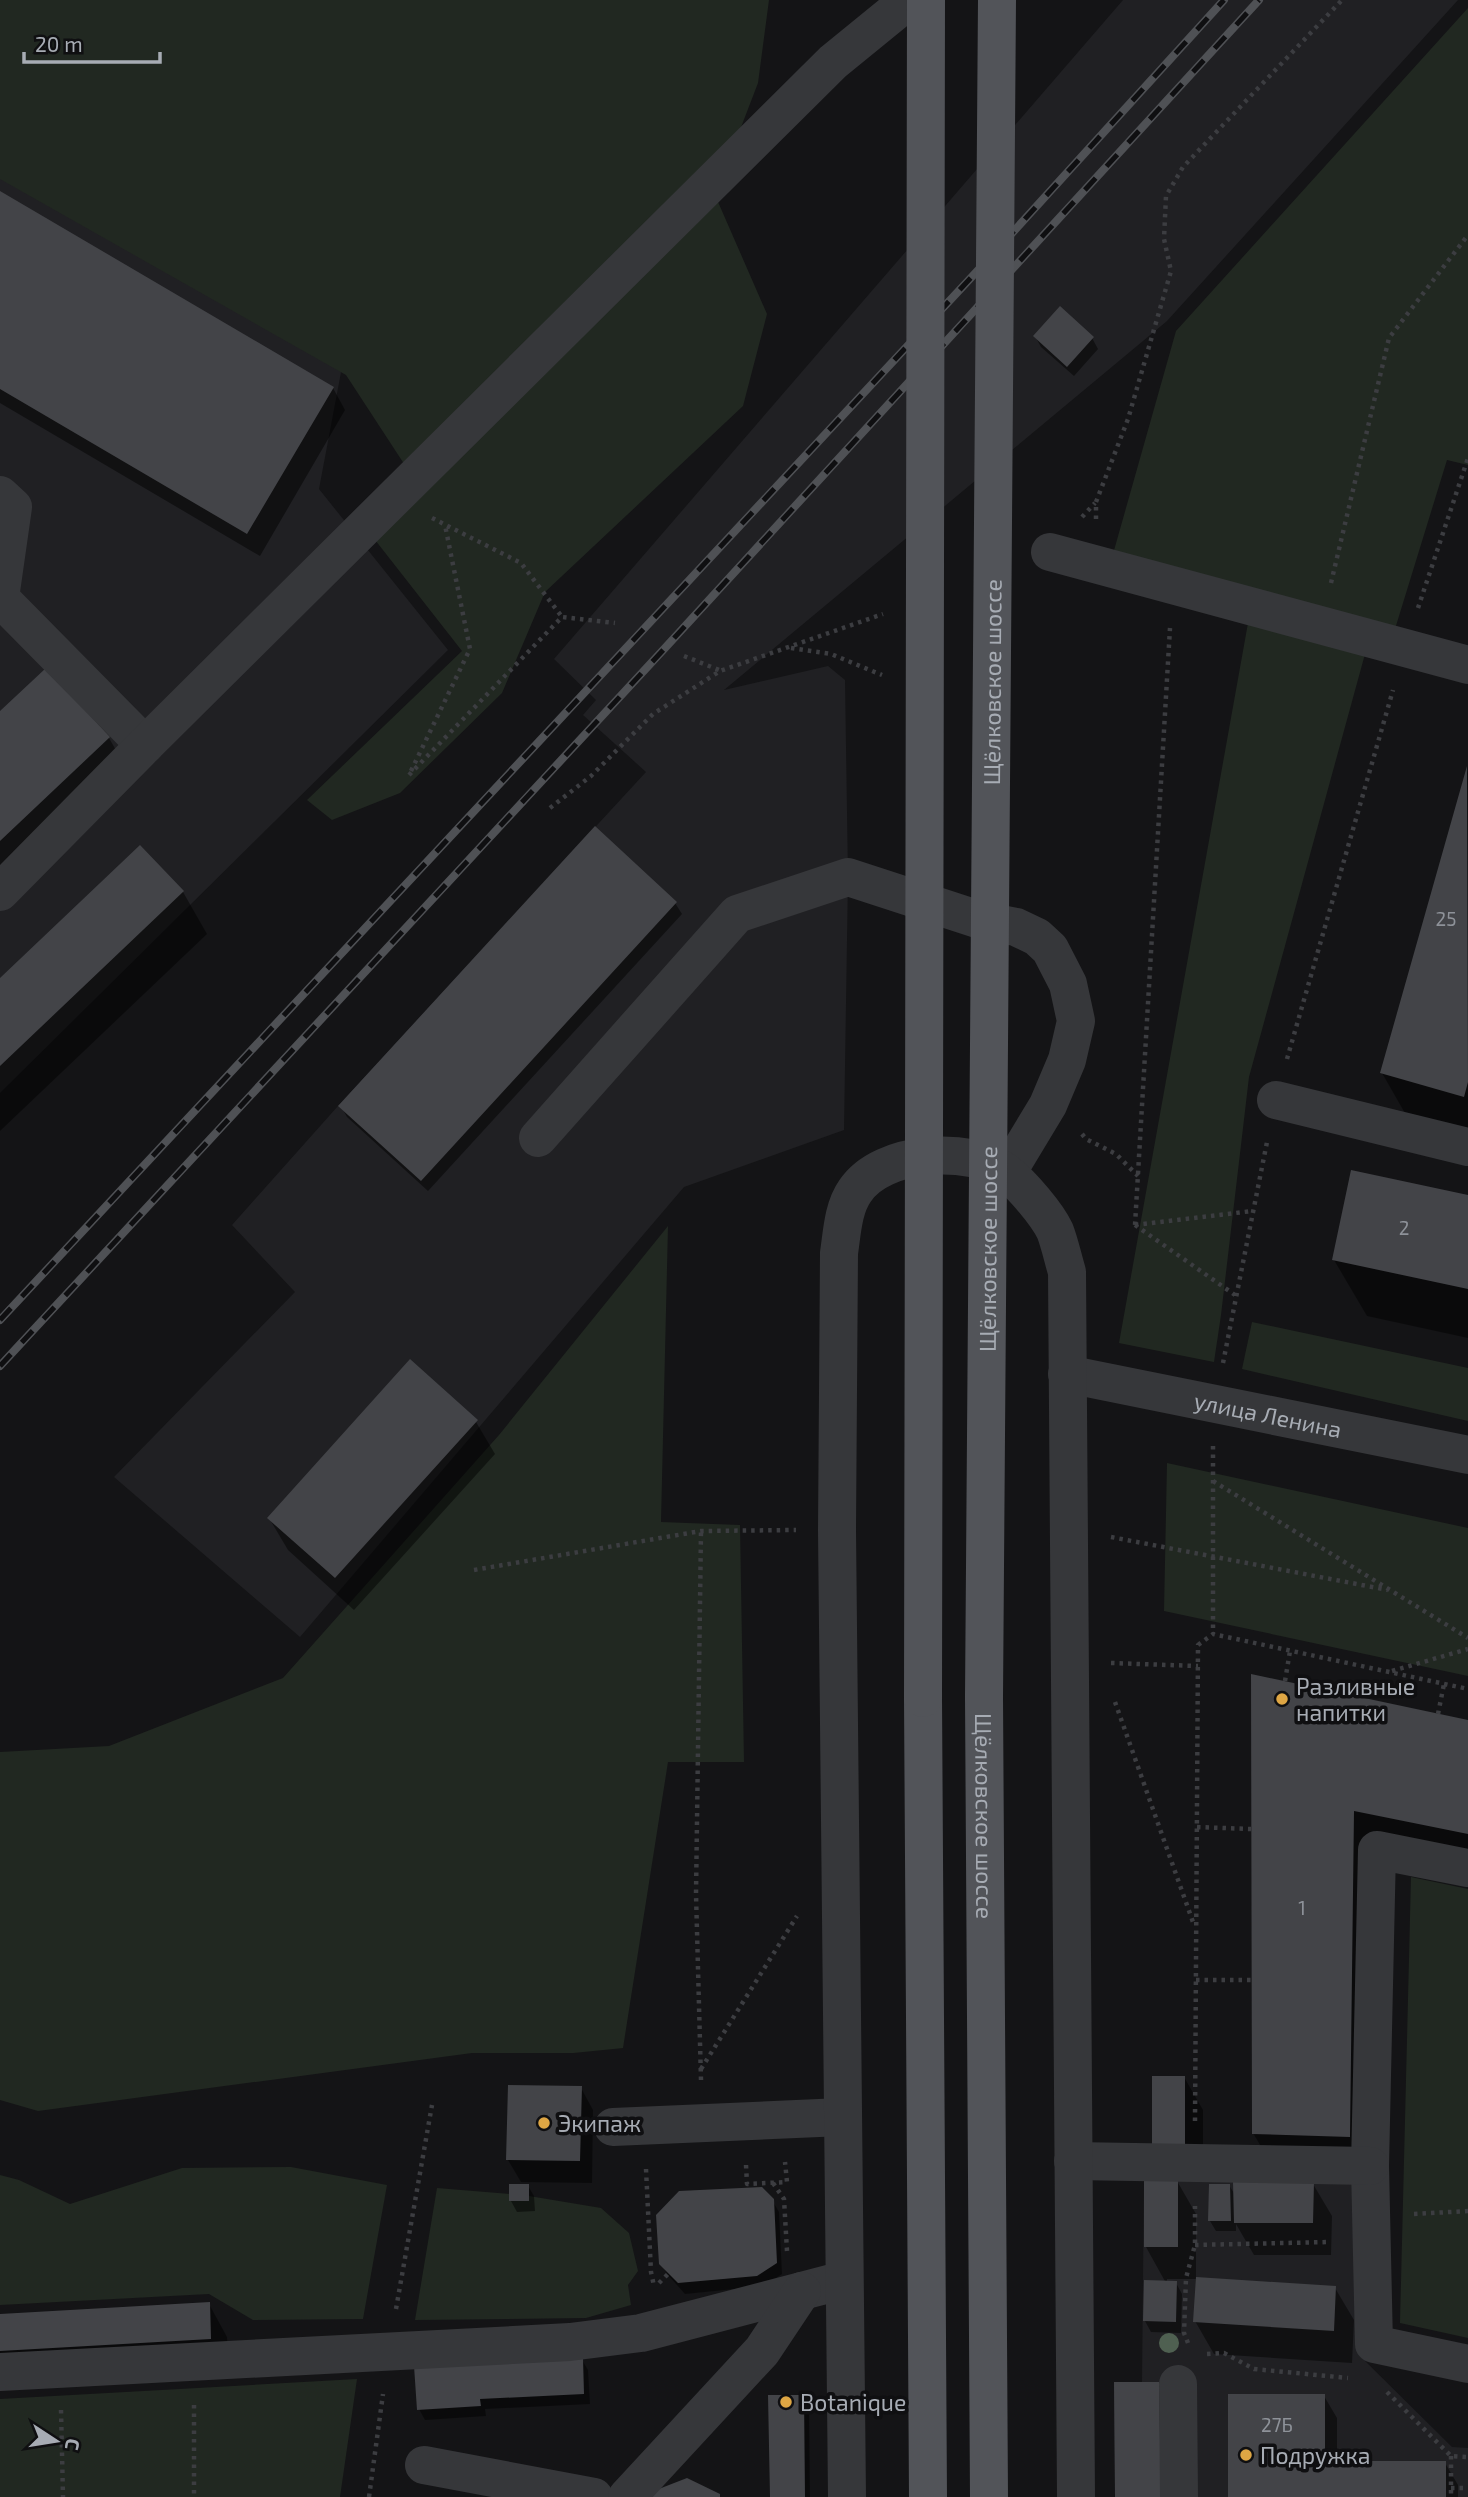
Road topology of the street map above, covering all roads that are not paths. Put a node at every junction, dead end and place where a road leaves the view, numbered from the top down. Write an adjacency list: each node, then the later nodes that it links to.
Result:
1 (909, 0): 7 (street)
2 (926, 0): 29 (main road, bridge)
3 (997, 0): 30 (main road, Щёлковское шоссе, bridge)
4 (0, 495): 7 (street)
5 (1050, 552): 6 (street)
6 (1468, 665)
7 (145, 745): 8 (street)
8 (0, 892)
9 (1276, 1100): 11 (street)
10 (538, 1138): 12 (street)
11 (1468, 1147)
12 (1007, 1173): 13 (street); 16 (street)
13 (1067, 1374): 14 (street, улица Ленина); 18 (street)
14 (1468, 1455)
15 (1468, 1868): 19 (street)
16 (842, 2117): 17 (street); 21 (street)
17 (612, 2127)
18 (1073, 2161): 19 (street); 31 (street)
19 (1370, 2166): 22 (street)
20 (795, 2277): 21 (street); 23 (street); 27 (street)
21 (844, 2280): 28 (street)
22 (1468, 2364)
23 (0, 2372)
24 (1178, 2384): 32 (street)
25 (424, 2465): 26 (street)
26 (594, 2497)
27 (627, 2497)
28 (846, 2497)
29 (928, 2497)
30 (989, 2497)
31 (1076, 2497)
32 (1179, 2497)

